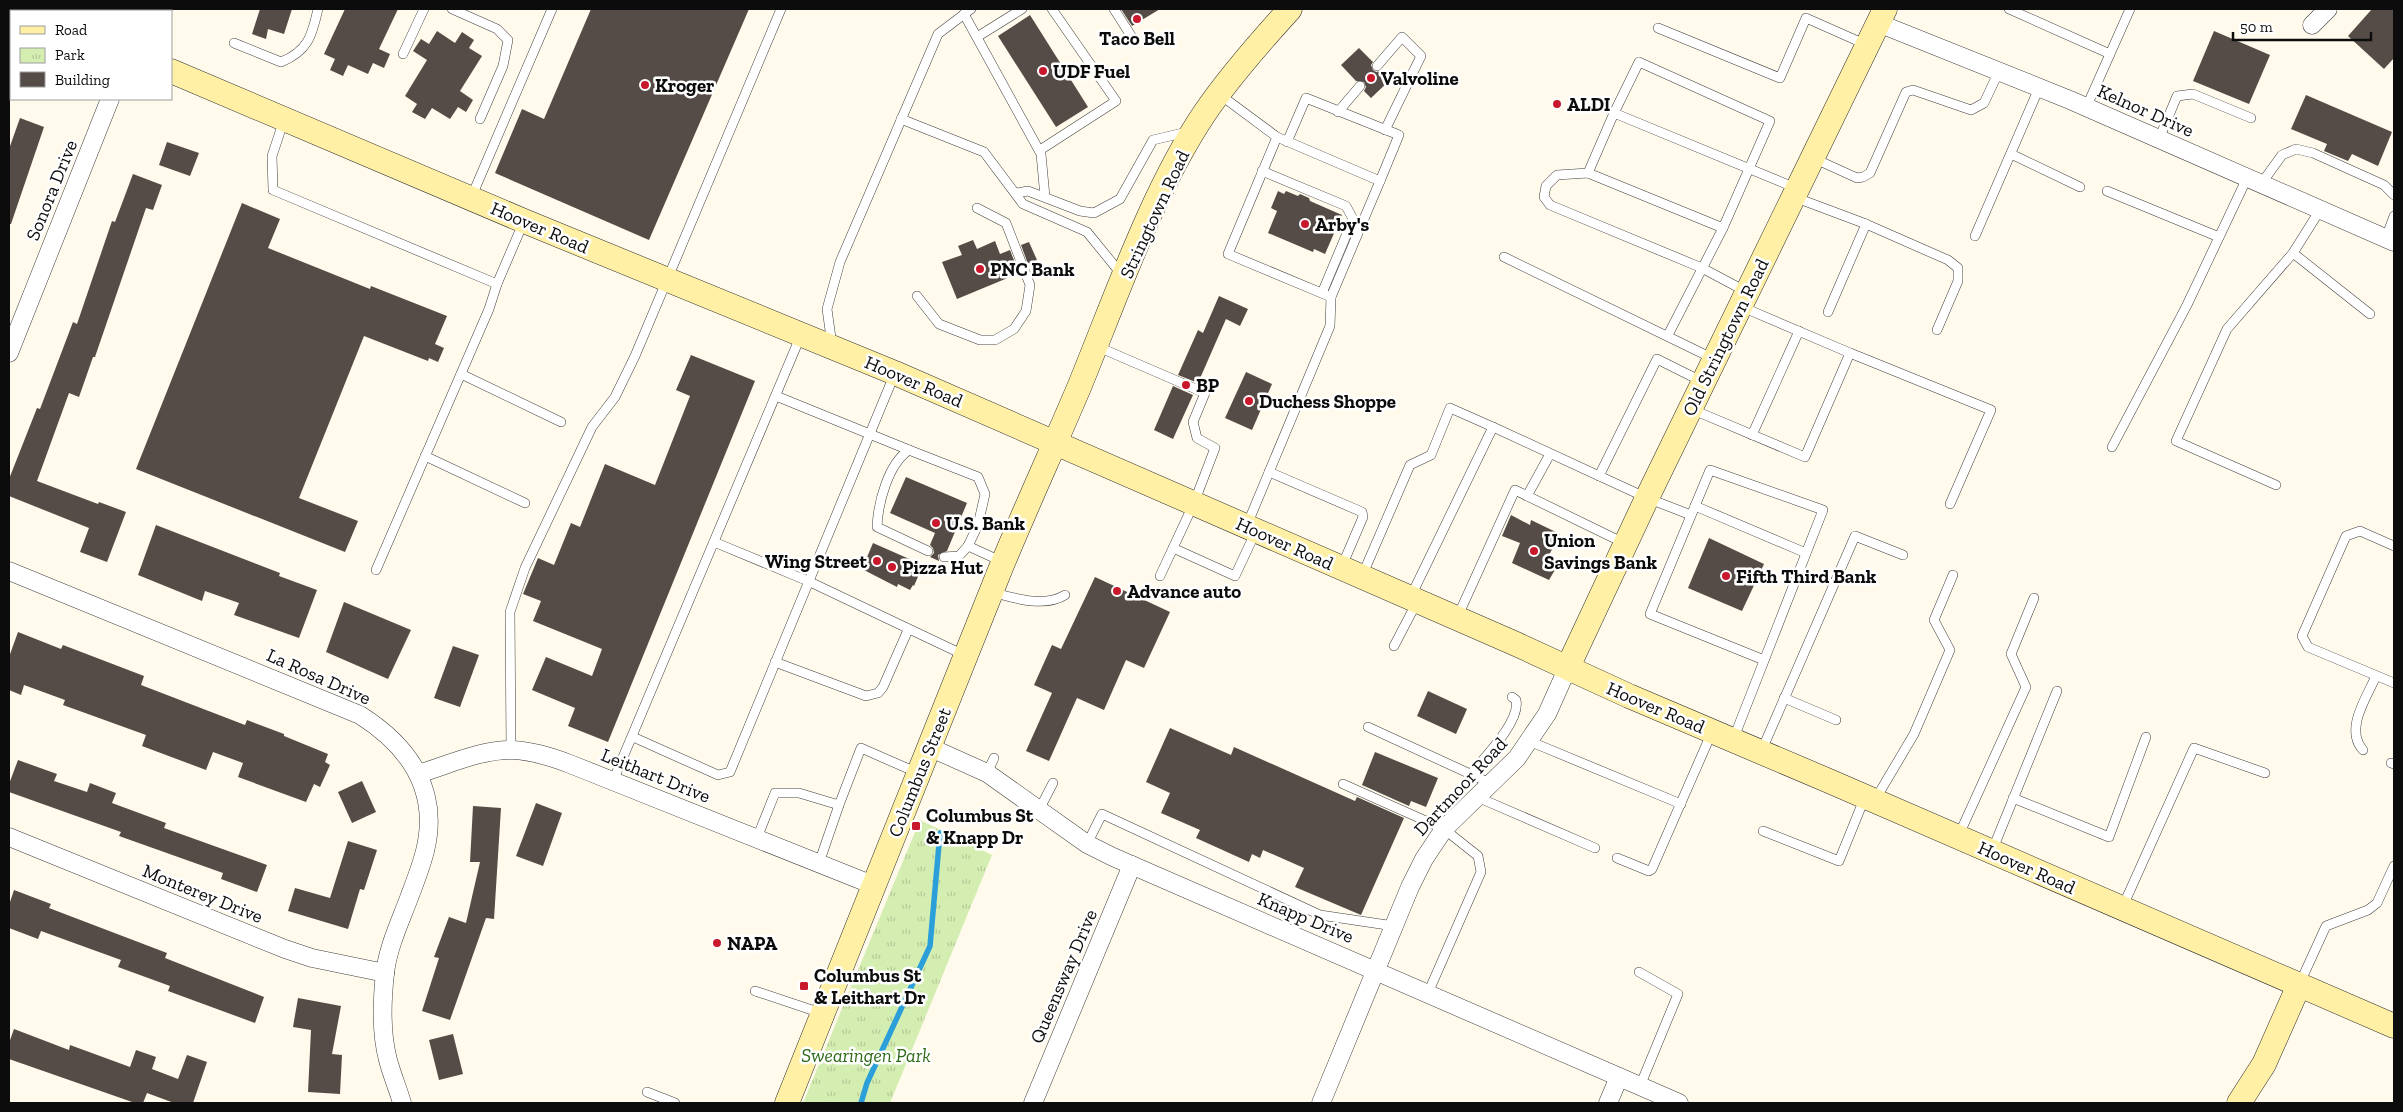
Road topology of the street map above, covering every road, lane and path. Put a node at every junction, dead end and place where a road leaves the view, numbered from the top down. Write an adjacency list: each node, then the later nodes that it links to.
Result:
1 (318, 9): 21 (lane)
2 (424, 9): 23 (lane)
3 (452, 9): 37 (lane)
4 (552, 9): 58 (lane)
5 (781, 9): 72 (lane)
6 (1022, 9): 19 (lane)
7 (1052, 9): 44 (lane)
8 (1114, 9): 20 (lane)
9 (1290, 9): 30 (main road, Stringtown Road)
10 (1810, 9): 16 (lane)
11 (2009, 9): 24 (lane)
12 (2130, 9): 24 (lane)
13 (2328, 9): 17 (street)
14 (967, 11): 19 (lane); 38 (lane)
15 (1882, 16): 22 (main road, Old Stringtown Road); 27 (street, Kelnor Drive)
16 (1806, 18): 18 (lane); 22 (lane)
17 (2312, 25)
18 (1658, 28)
19 (977, 38): 44 (lane)
20 (1135, 42)
21 (234, 43)
22 (1868, 45): 46 (main road, Old Stringtown Road)
23 (403, 54)
24 (2110, 54): 32 (lane)
25 (1377, 66): 40 (lane)
26 (172, 71): 36 (main road, Hoover Road)
27 (1999, 71): 29 (street, Kelnor Drive); 46 (lane)
28 (1360, 86): 33 (lane)
29 (2039, 88): 32 (street, Kelnor Drive); 45 (lane)
30 (1219, 94): 39 (main road, Stringtown Road); 41 (lane)
31 (110, 100): 86 (street, Sonora Drive)
32 (2086, 108): 42 (street, Kelnor Drive)
33 (1338, 112): 40 (lane); 43 (lane)
34 (1614, 113): 47 (lane); 47 (lane); 49 (lane)
35 (2251, 118): 42 (lane)
36 (284, 119): 58 (main road, Hoover Road); 73 (lane)
37 (480, 119)
38 (901, 119): 54 (lane); 85 (lane)
39 (1194, 130): 57 (lane); 71 (main road, Stringtown Road)
40 (1386, 130): 50 (lane)
41 (1276, 137): 43 (lane); 48 (lane)
42 (2159, 139): 51 (street, Kelnor Drive)
43 (1287, 142): 50 (lane)
44 (1040, 150): 57 (lane)
45 (2011, 154): 52 (lane); 65 (lane)
46 (1813, 158): 55 (main road, Old Stringtown Road)
47 (1750, 169): 55 (lane); 64 (lane)
48 (1262, 171): 74 (lane); 74 (lane)
49 (1588, 172): 64 (lane); 70 (lane)
50 (1380, 181): 76 (lane)
51 (2254, 181): 56 (lane); 60 (street, Kelnor Drive); 66 (lane)
52 (2080, 186)
53 (2107, 191): 66 (lane)
54 (1016, 192): 57 (lane); 71 (lane)
55 (1796, 193): 63 (lane); 77 (main road, Old Stringtown Road)
56 (2394, 195)
57 (1045, 197)
58 (471, 198): 62 (main road, Hoover Road)
59 (977, 208): 75 (lane)
60 (2320, 210): 67 (street, Kelnor Drive); 68 (lane)
61 (2394, 216): 67 (lane)
62 (524, 221): 72 (main road, Hoover Road); 73 (lane)
63 (1866, 224): 78 (lane); 80 (lane)
64 (1723, 228): 70 (lane)
65 (1975, 236)
66 (2219, 237): 99 (lane)
67 (2390, 240)
68 (2293, 253): 79 (lane); 105 (lane)
69 (1504, 257): 83 (lane)
70 (1702, 268): 77 (lane); 83 (lane)
71 (1124, 278): 84 (main road, Stringtown Road)
72 (668, 280): 82 (main road, Hoover Road); 153 (lane)
73 (497, 284): 90 (lane)
74 (1322, 293): 76 (lane)
75 (917, 296)
76 (1331, 297): 103 (lane)
77 (1744, 299): 81 (lane); 88 (main road, Old Stringtown Road)
78 (1828, 312)
79 (2370, 314)
80 (1937, 330)
81 (1799, 331): 87 (lane); 97 (lane)
82 (801, 334): 85 (main road, Hoover Road); 92 (lane)
83 (1668, 335): 88 (lane)
84 (1096, 346): 98 (main road, Stringtown Road); 109 (lane)
85 (833, 347): 89 (main road, Hoover Road)
86 (9, 353)
87 (1850, 353): 97 (lane); 110 (lane)
88 (1714, 359): 91 (main road, Old Stringtown Road)
89 (895, 373): 96 (lane); 98 (main road, Hoover Road)
90 (461, 374): 94 (lane); 102 (lane)
91 (1704, 382): 93 (main road, Old Stringtown Road); 104 (lane)
92 (776, 396): 96 (lane); 114 (lane)
93 (1690, 409): 97 (lane); 107 (main road, Old Stringtown Road)
94 (561, 422)
95 (1493, 427): 101 (lane); 126 (lane); 133 (lane)
96 (870, 433): 100 (lane); 129 (lane)
97 (1752, 435)
98 (1056, 442): 109 (main road, Hoover Road); 123 (main road, Columbus Street)
99 (2112, 447)
100 (909, 450): 116 (lane); 119 (lane)
101 (1550, 454): 104 (lane); 106 (lane)
102 (425, 456): 108 (lane); 124 (lane)
103 (1269, 472): 113 (lane); 126 (lane)
104 (1599, 476): 107 (lane)
105 (2276, 485)
106 (1527, 496): 115 (lane); 134 (lane)
107 (1647, 498): 112 (lane); 115 (main road, Old Stringtown Road)
108 (525, 503)
109 (1194, 503): 113 (main road, Hoover Road); 118 (lane)
110 (1950, 504)
111 (1695, 506): 112 (lane); 120 (lane); 120 (lane)
112 (1691, 515): 138 (lane)
113 (1252, 528): 118 (lane); 126 (main road, Hoover Road)
114 (714, 542): 129 (lane); 149 (lane)
115 (1625, 544): 140 (main road, Old Stringtown Road)
116 (968, 546): 122 (lane); 123 (lane)
117 (2394, 546): 141 (lane)
118 (1173, 548): 127 (lane)
119 (928, 551)
120 (1806, 553): 138 (lane)
121 (1903, 555): 145 (lane)
122 (944, 557)
123 (1003, 562): 130 (main road, Columbus Street)
124 (376, 570)
125 (9, 571): 158 (street, La Rosa Drive)
126 (1351, 573): 133 (main road, Hoover Road)
127 (1160, 576)
128 (1953, 576): 165 (lane)
129 (808, 581): 135 (lane); 139 (lane)
130 (991, 592): 131 (lane); 137 (main road, Columbus Street)
131 (1065, 595)
132 (2034, 598): 172 (lane)
133 (1413, 600): 134 (main road, Hoover Road); 136 (lane)
134 (1457, 619): 140 (main road, Hoover Road)
135 (908, 630): 137 (lane); 139 (lane)
136 (1394, 646)
137 (966, 656): 152 (main road, Columbus Street)
138 (1764, 660): 148 (lane)
139 (775, 662): 149 (lane)
140 (1568, 667): 148 (main road, Hoover Road); 151 (street, Dartmoor Road)
141 (2376, 676): 142 (lane); 154 (lane)
142 (2394, 683)
143 (2057, 691): 166 (lane)
144 (1512, 697): 159 (lane)
145 (1784, 698): 146 (lane); 155 (lane)
146 (1836, 720)
147 (1368, 727): 159 (lane)
148 (1723, 736): 155 (main road, Hoover Road); 168 (lane)
149 (633, 737): 160 (lane)
150 (2146, 737): 166 (lane)
151 (1529, 741): 163 (street, Dartmoor Road); 168 (lane)
152 (929, 747): 156 (main road, Columbus Street); 169 (street, Knapp Drive)
153 (510, 750): 158 (street, Leithart Drive); 160 (street, Leithart Drive)
154 (2363, 750)
155 (1761, 752): 165 (main road, Hoover Road)
156 (918, 773): 167 (lane); 182 (main road, Columbus Street)
157 (2264, 773): 183 (lane)
158 (418, 774): 186 (street, La Rosa Drive)
159 (1471, 774): 163 (lane)
160 (613, 781): 174 (street, Leithart Drive)
161 (1053, 784): 169 (lane)
162 (1343, 784): 170 (lane)
163 (1492, 784): 164 (street, Dartmoor Road)
164 (1477, 797): 170 (street, Dartmoor Road); 176 (lane)
165 (1870, 798): 171 (lane); 172 (main road, Hoover Road)
166 (2014, 798): 177 (lane)
167 (839, 804): 174 (lane); 179 (lane)
168 (1681, 804): 178 (lane)
169 (1039, 810): 175 (street, Knapp Drive)
170 (1444, 829): 184 (street, Dartmoor Road); 190 (lane)
171 (1763, 831)
172 (1958, 837): 177 (main road, Hoover Road)
173 (9, 838): 186 (street, Monterey Drive)
174 (757, 838): 179 (street, Leithart Drive)
175 (1088, 844): 180 (street, Knapp Drive); 184 (lane)
176 (1595, 848)
177 (1992, 852): 183 (main road, Hoover Road)
178 (1617, 858)
179 (819, 863): 182 (street, Leithart Drive)
180 (1132, 865): 185 (street, Knapp Drive); 199 (street, Queensway Drive)
181 (2394, 866): 188 (lane)
182 (873, 884): 191 (main road, Columbus Street)
183 (2122, 909): 188 (main road, Hoover Road)
184 (1394, 926): 185 (street, Dartmoor Road)
185 (1376, 970): 190 (street, Knapp Drive); 200 (street, Dartmoor Road)
186 (385, 972): 196 (street, La Rosa Drive)
187 (1640, 972): 194 (lane)
188 (2299, 985): 192 (main road, Hoover Road); 203 (main road)
189 (755, 991): 191 (lane)
190 (1428, 993): 193 (street, Knapp Drive)
191 (823, 1014): 198 (main road, Columbus Street)
192 (2394, 1026)
193 (1619, 1077): 194 (street, Knapp Drive); 201 (street)
194 (1640, 1086): 202 (street, Knapp Drive)
195 (647, 1092): 197 (lane)
196 (402, 1103)
197 (675, 1103)
198 (787, 1103)
199 (1033, 1103)
200 (1321, 1103)
201 (1608, 1103)
202 (1679, 1103)
203 (2239, 1103)

